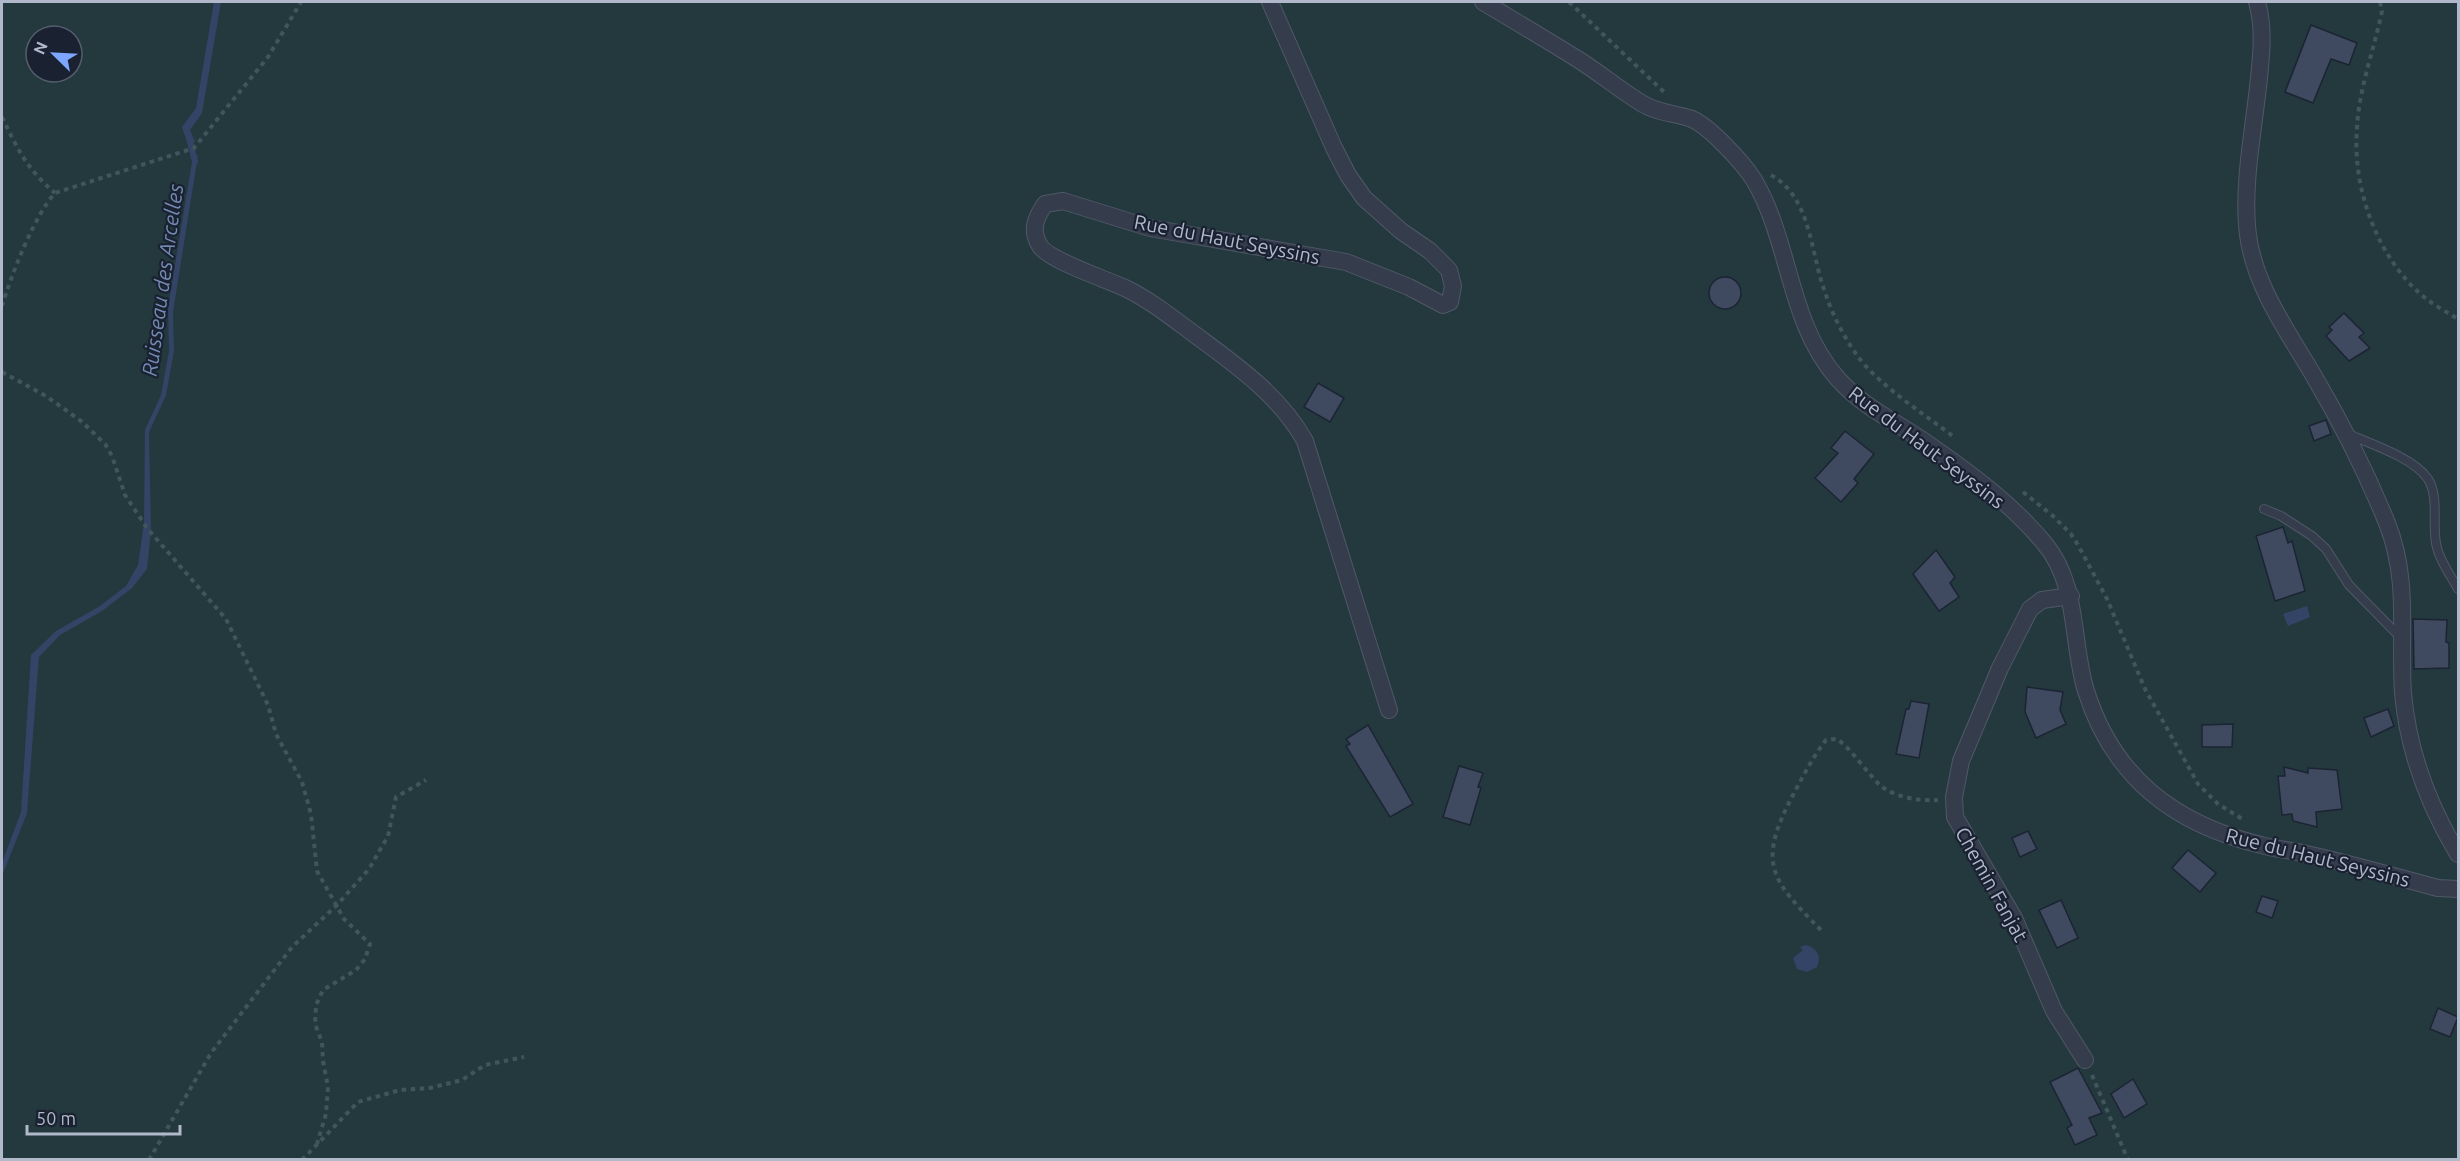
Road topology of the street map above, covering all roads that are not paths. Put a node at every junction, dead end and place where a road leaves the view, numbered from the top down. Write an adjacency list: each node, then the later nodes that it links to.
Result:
1 (1270, 2): 9 (street, Rue du Haut Seyssins)
2 (1483, 2): 7 (street, Rue du Haut Seyssins)
3 (2257, 2): 4 (street)
4 (2343, 432): 6 (lane); 8 (street)
5 (2264, 509): 8 (lane)
6 (2458, 590)
7 (2071, 596): 11 (street, Rue du Haut Seyssins); 12 (street, Chemin Fanjat)
8 (2402, 639): 10 (street)
9 (1389, 710)
10 (2458, 854)
11 (2458, 889)
12 (2085, 1059)

